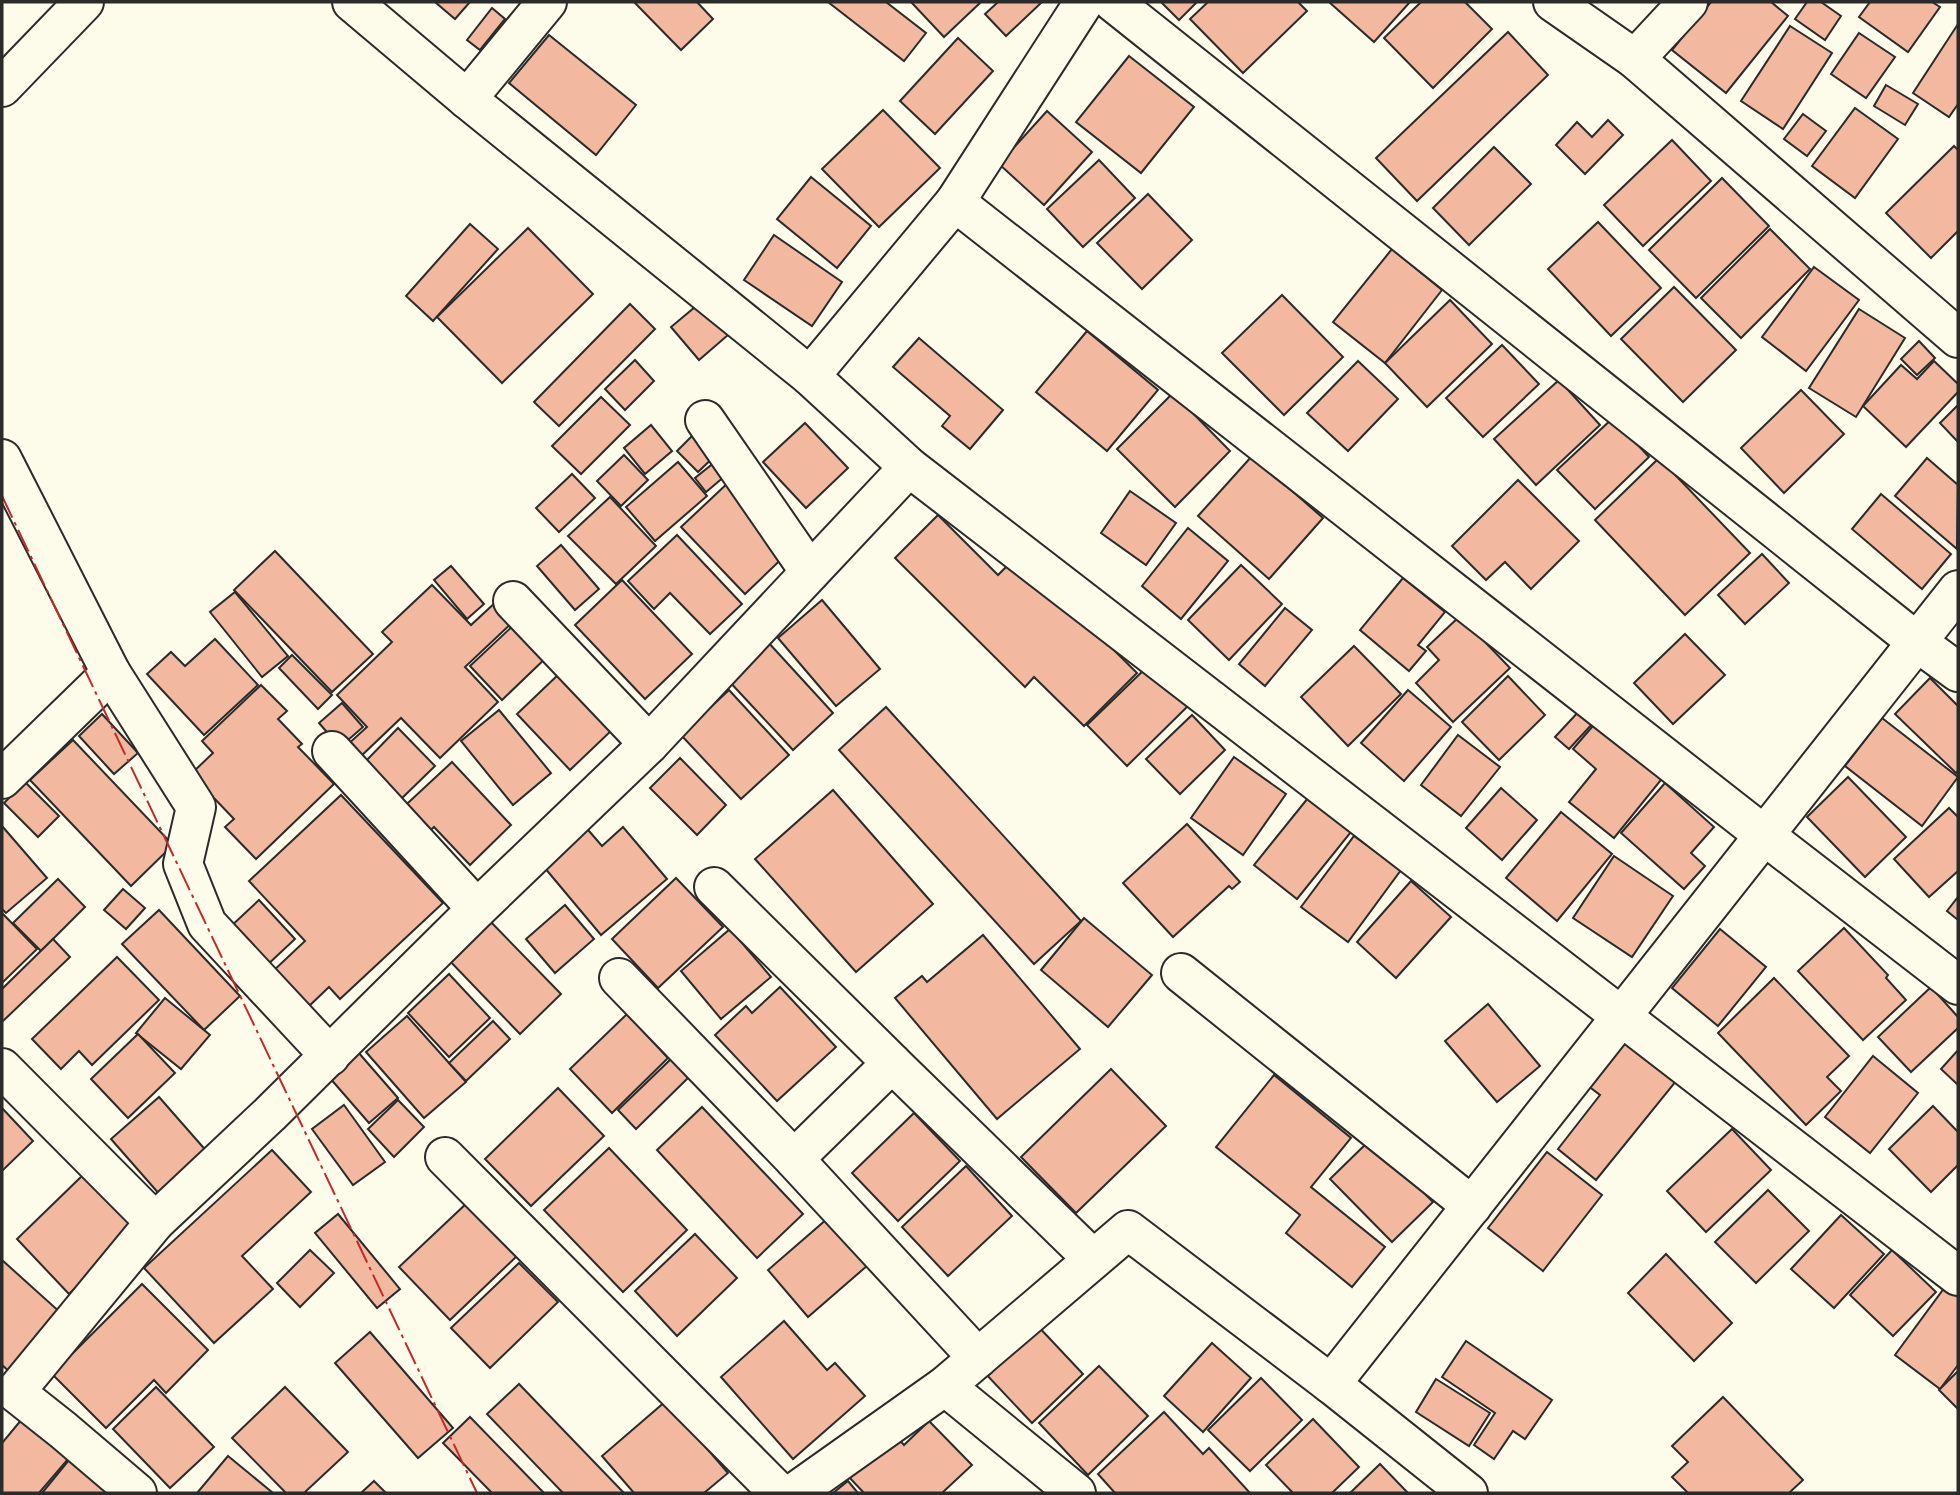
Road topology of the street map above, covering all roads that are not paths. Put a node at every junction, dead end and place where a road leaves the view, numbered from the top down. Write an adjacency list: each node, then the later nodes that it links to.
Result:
1 (84, 2): 9 (street)
2 (352, 2): 10 (street)
3 (547, 2): 10 (street)
4 (1084, 2): 11 (street)
5 (1113, 2): 20 (street)
6 (1553, 2): 8 (street)
7 (1688, 2): 8 (street)
8 (1635, 59): 12 (street)
9 (2, 87)
10 (467, 100): 13 (street)
11 (955, 202): 13 (street); 26 (street)
12 (1958, 338)
13 (810, 376): 16 (street)
14 (705, 419): 17 (street)
15 (2, 459): 22 (street)
16 (909, 467): 17 (street); 32 (street)
17 (810, 572): 23 (street)
18 (1958, 590): 20 (street)
19 (513, 601): 23 (street)
20 (1917, 642): 21 (street); 26 (street)
21 (1958, 672)
22 (111, 673): 25 (street); 33 (street)
23 (649, 744): 28 (street)
24 (332, 751): 28 (street)
25 (2, 779)
26 (1764, 835): 31 (street); 32 (street)
27 (714, 887): 34 (street)
28 (477, 909): 33 (street)
29 (1181, 973): 38 (street)
30 (619, 978): 37 (street)
31 (1958, 985)
32 (1622, 1016): 38 (street); 41 (street)
33 (330, 1056): 39 (street)
34 (892, 1063): 37 (street); 40 (street)
35 (2, 1068): 39 (street)
36 (445, 1157): 47 (street)
37 (794, 1159): 42 (street)
38 (1472, 1206): 43 (street)
39 (155, 1222): 45 (street)
40 (1093, 1259): 42 (street); 43 (street)
41 (1958, 1276)
42 (978, 1358): 44 (street)
43 (1331, 1384): 50 (street)
44 (945, 1386): 48 (street); 49 (street)
45 (8, 1387): 46 (street)
46 (137, 1493)
47 (779, 1493)
48 (794, 1493)
49 (1076, 1493)
50 (1468, 1493)

